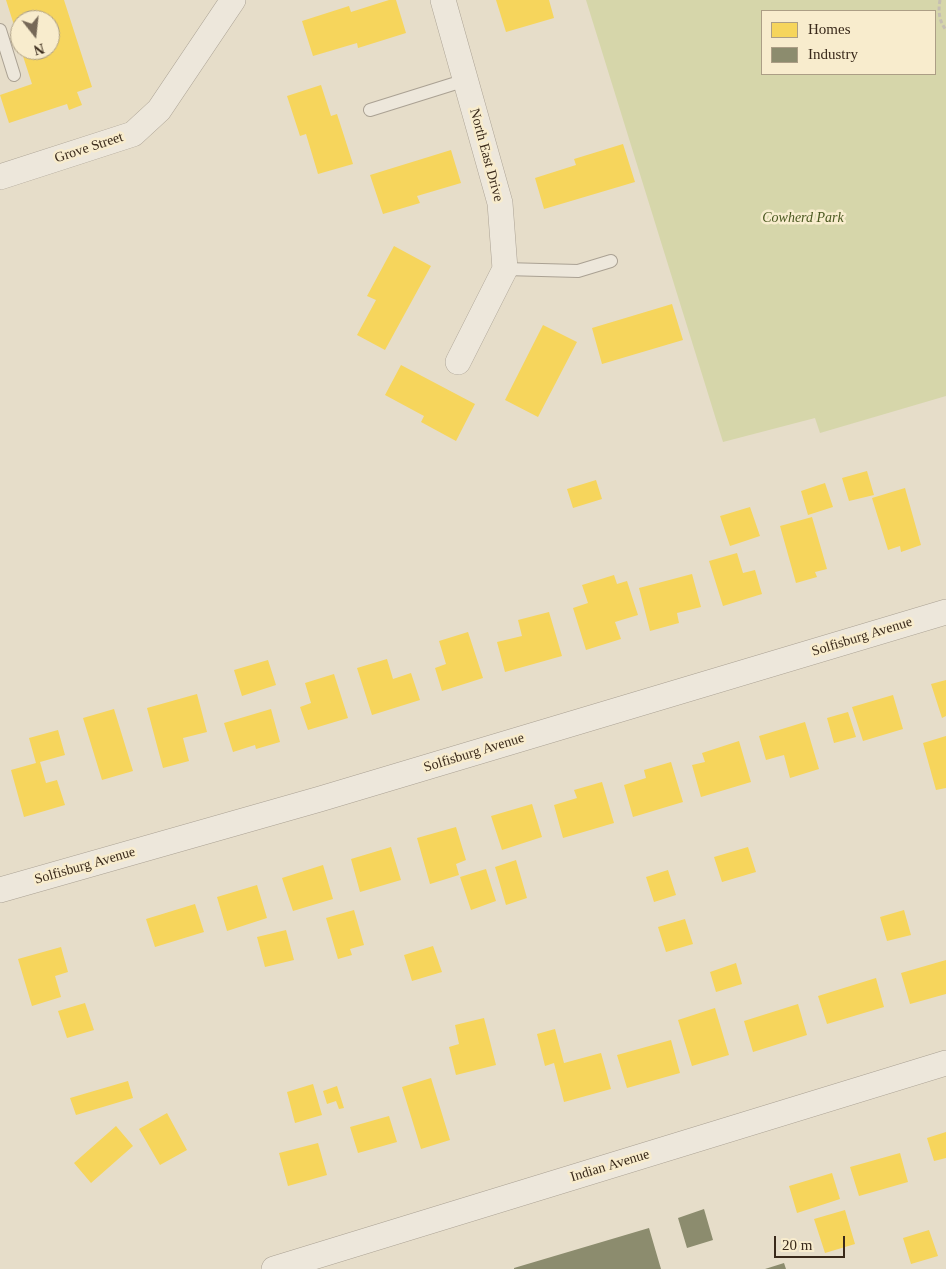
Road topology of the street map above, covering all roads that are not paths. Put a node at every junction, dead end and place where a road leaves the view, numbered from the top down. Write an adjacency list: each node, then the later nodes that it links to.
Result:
1 (233, 0): 7 (street, Grove Street)
2 (443, 0): 5 (street, North East Drive)
3 (0, 30): 4 (lane)
4 (14, 75)
5 (466, 80): 6 (lane); 9 (street, North East Drive)
6 (370, 110)
7 (0, 177)
8 (612, 261): 9 (lane)
9 (505, 269): 10 (street)
10 (458, 362)
11 (946, 612): 12 (street, Solfisburg Avenue)
12 (0, 890)
13 (946, 1063): 14 (street, Indian Avenue)
14 (274, 1269)

